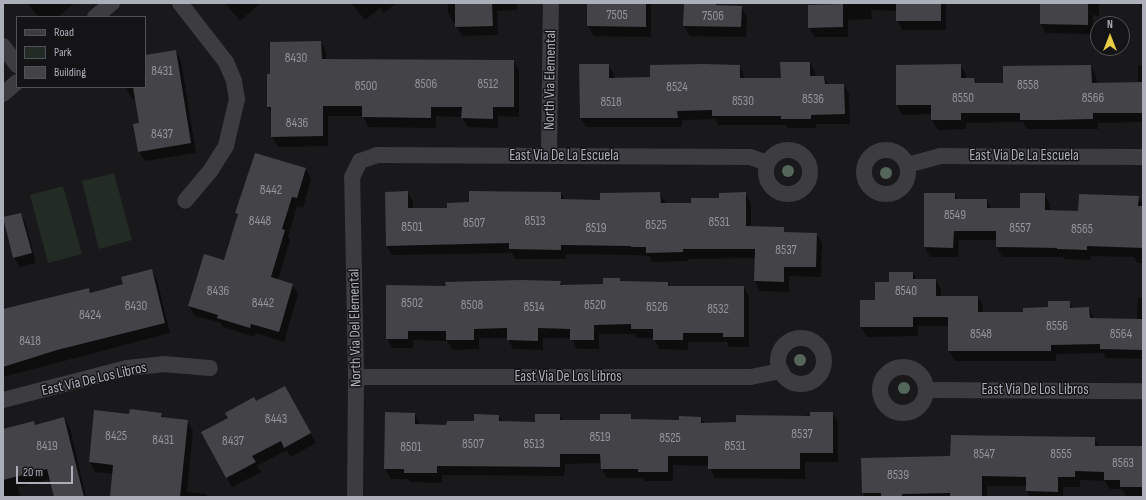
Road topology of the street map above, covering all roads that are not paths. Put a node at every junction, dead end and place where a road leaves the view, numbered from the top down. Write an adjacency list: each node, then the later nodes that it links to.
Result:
1 (112, 3): 4 (street)
2 (180, 3): 14 (street)
3 (551, 3): 9 (street, North Via Elemental)
4 (97, 16)
5 (3, 46): 6 (street)
6 (16, 63)
7 (16, 83): 8 (street)
8 (3, 94)
9 (549, 156): 11 (street, East Via De La Escuela); 12 (street, East Via De La Escuela)
10 (1143, 157): 13 (street, East Via De La Escuela)
11 (360, 161): 17 (street, North Via Del Elemental)
12 (767, 163)
13 (907, 165)
14 (185, 201)
15 (210, 368): 20 (street, East Via De Los Libros)
16 (781, 371): 17 (street, East Via De Los Libros)
17 (356, 377): 21 (street, North Via Del Elemental)
18 (926, 390): 19 (street, East Via De Los Libros)
19 (1143, 391)
20 (3, 400)
21 (355, 497)

